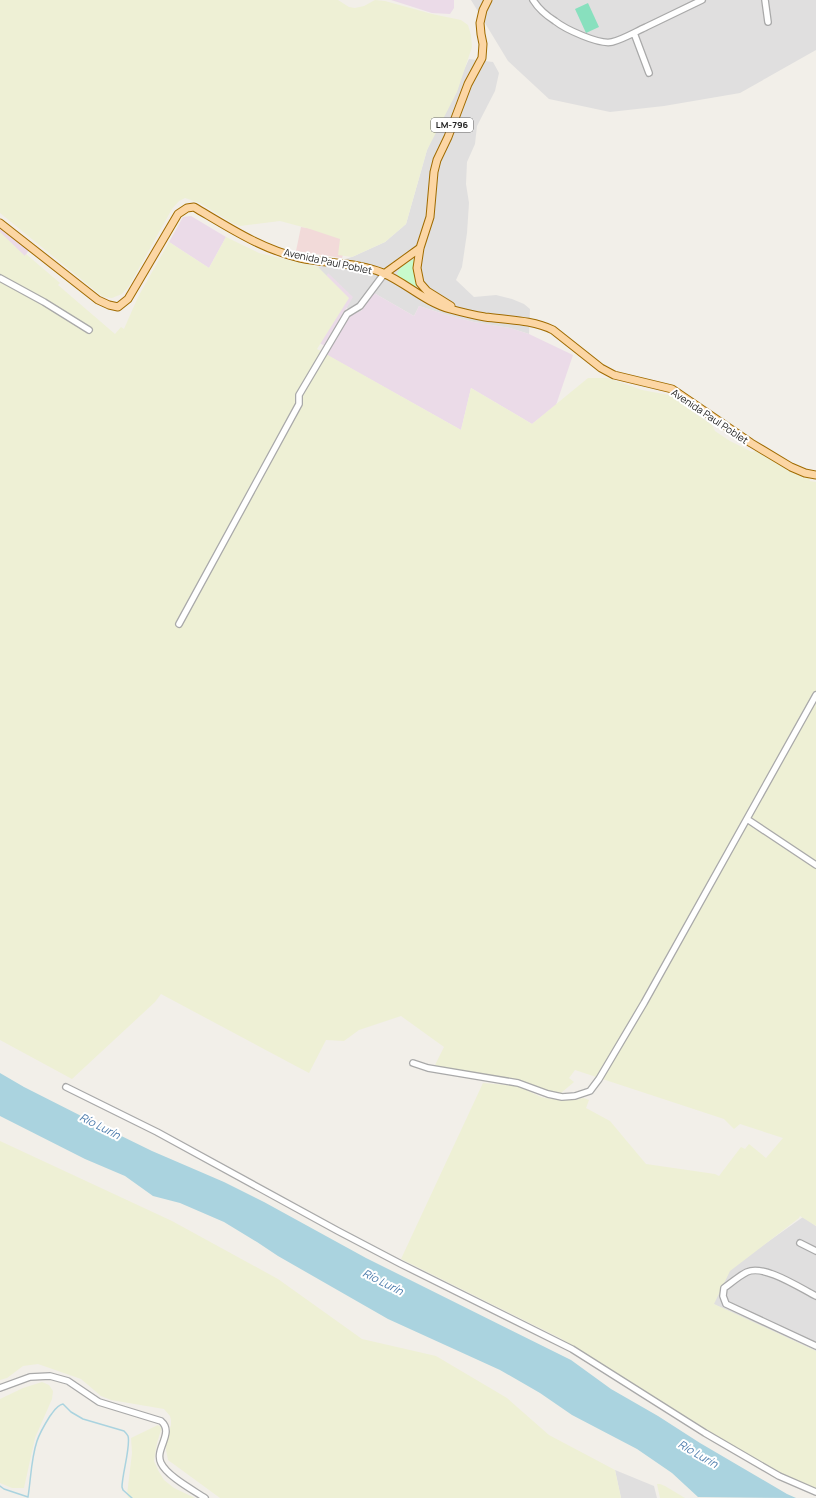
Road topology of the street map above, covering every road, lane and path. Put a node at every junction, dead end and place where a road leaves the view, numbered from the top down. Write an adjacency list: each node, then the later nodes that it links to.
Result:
1 (493, 0): 5 (main road, LM-796)
2 (533, 0): 7 (street)
3 (702, 0): 7 (street)
4 (765, 0): 6 (street)
5 (487, 2): 10 (main road, LM-796)
6 (768, 22)
7 (634, 33): 8 (street)
8 (649, 73)
9 (0, 223): 11 (main road, Avenida Paul Poblet)
10 (420, 248): 11 (main road); 13 (main road, LM-796)
11 (384, 274): 13 (main road, Avenida Paul Poblet); 16 (street)
12 (0, 278): 14 (street)
13 (465, 313): 15 (main road, Avenida Paul Poblet)
14 (89, 330)
15 (816, 475)
16 (179, 624)
17 (816, 695): 18 (street)
18 (747, 818): 19 (street); 20 (street)
19 (816, 865)
20 (413, 1063)
21 (66, 1087): 27 (street)
22 (800, 1243): 23 (street)
23 (816, 1251)
24 (816, 1296): 25 (street)
25 (816, 1346)
26 (0, 1388): 28 (street)
27 (816, 1492)
28 (205, 1498)

